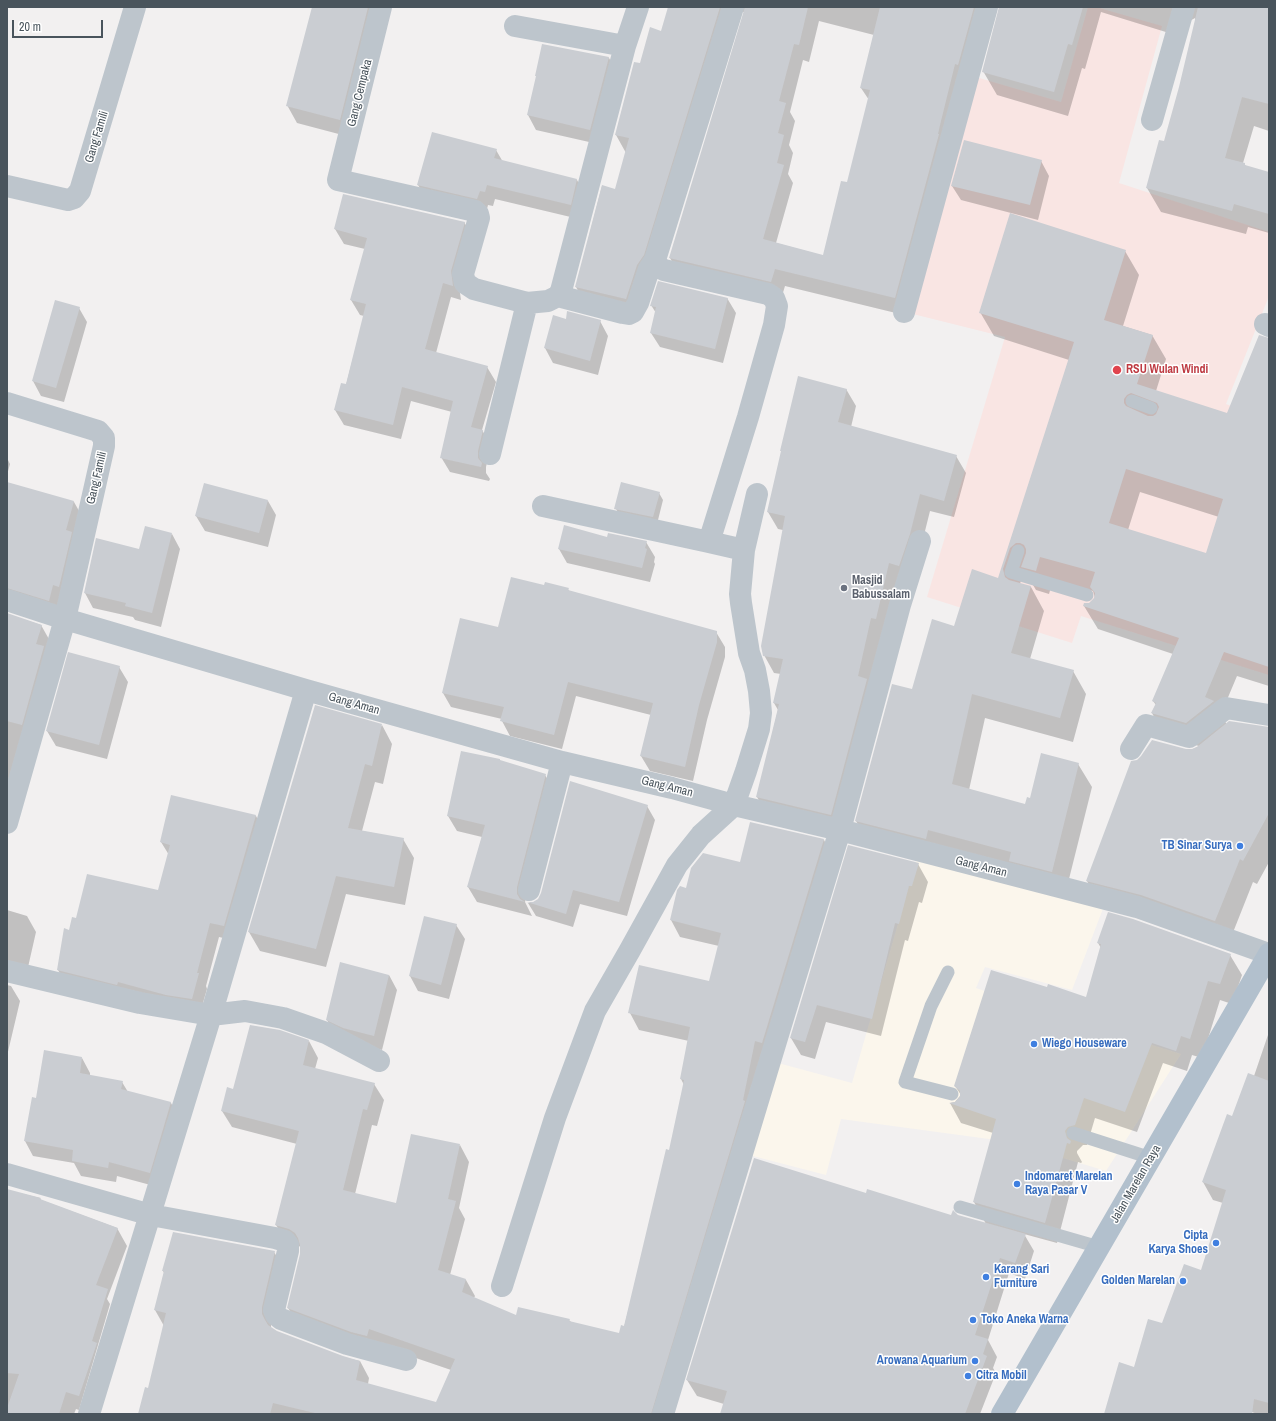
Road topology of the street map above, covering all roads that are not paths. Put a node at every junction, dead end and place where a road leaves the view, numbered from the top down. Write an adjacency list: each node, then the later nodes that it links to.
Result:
1 (135, 7): 10 (street, Gang Famili)
2 (382, 7): 13 (street, Gang Cempaka)
3 (638, 7): 8 (street)
4 (733, 7): 11 (street)
5 (987, 7): 14 (street)
6 (1184, 7): 9 (street)
7 (515, 26): 8 (street)
8 (625, 46): 12 (street)
9 (1152, 120)
10 (7, 186)
11 (654, 260): 12 (street); 22 (street)
12 (558, 296): 13 (street)
13 (528, 303): 18 (street)
14 (904, 312)
15 (1132, 402): 17 (lane)
16 (7, 403): 27 (street, Gang Famili)
17 (1151, 408)
18 (490, 454)
19 (757, 494): 23 (street)
20 (543, 506): 22 (street)
21 (920, 541): 34 (street)
22 (709, 542): 23 (street)
23 (744, 550): 32 (street)
24 (1018, 551): 25 (lane)
25 (1087, 595)
26 (7, 600): 27 (street, Gang Aman)
27 (65, 619): 28 (street, Gang Aman); 33 (street)
28 (306, 690): 31 (street, Gang Aman); 39 (street)
29 (1269, 715): 30 (street)
30 (1131, 749)
31 (562, 762): 32 (street, Gang Aman); 35 (street)
32 (734, 805): 34 (street, Gang Aman); 48 (street)
33 (7, 823)
34 (840, 830): 36 (street, Gang Aman); 51 (street)
35 (529, 890)
36 (1269, 954): 43 (main road, Jalan Marelan Raya)
37 (7, 971): 39 (street)
38 (948, 972): 41 (lane)
39 (211, 1015): 40 (street); 46 (street)
40 (379, 1061)
41 (952, 1094)
42 (1073, 1133): 43 (lane)
43 (1151, 1158): 47 (main road, Jalan Marelan Raya)
44 (7, 1174): 46 (street)
45 (960, 1206): 47 (lane)
46 (151, 1215): 49 (street); 50 (street)
47 (1098, 1247): 52 (main road, Jalan Marelan Raya)
48 (502, 1286)
49 (406, 1360)
50 (89, 1414)
51 (663, 1414)
52 (1002, 1414)

